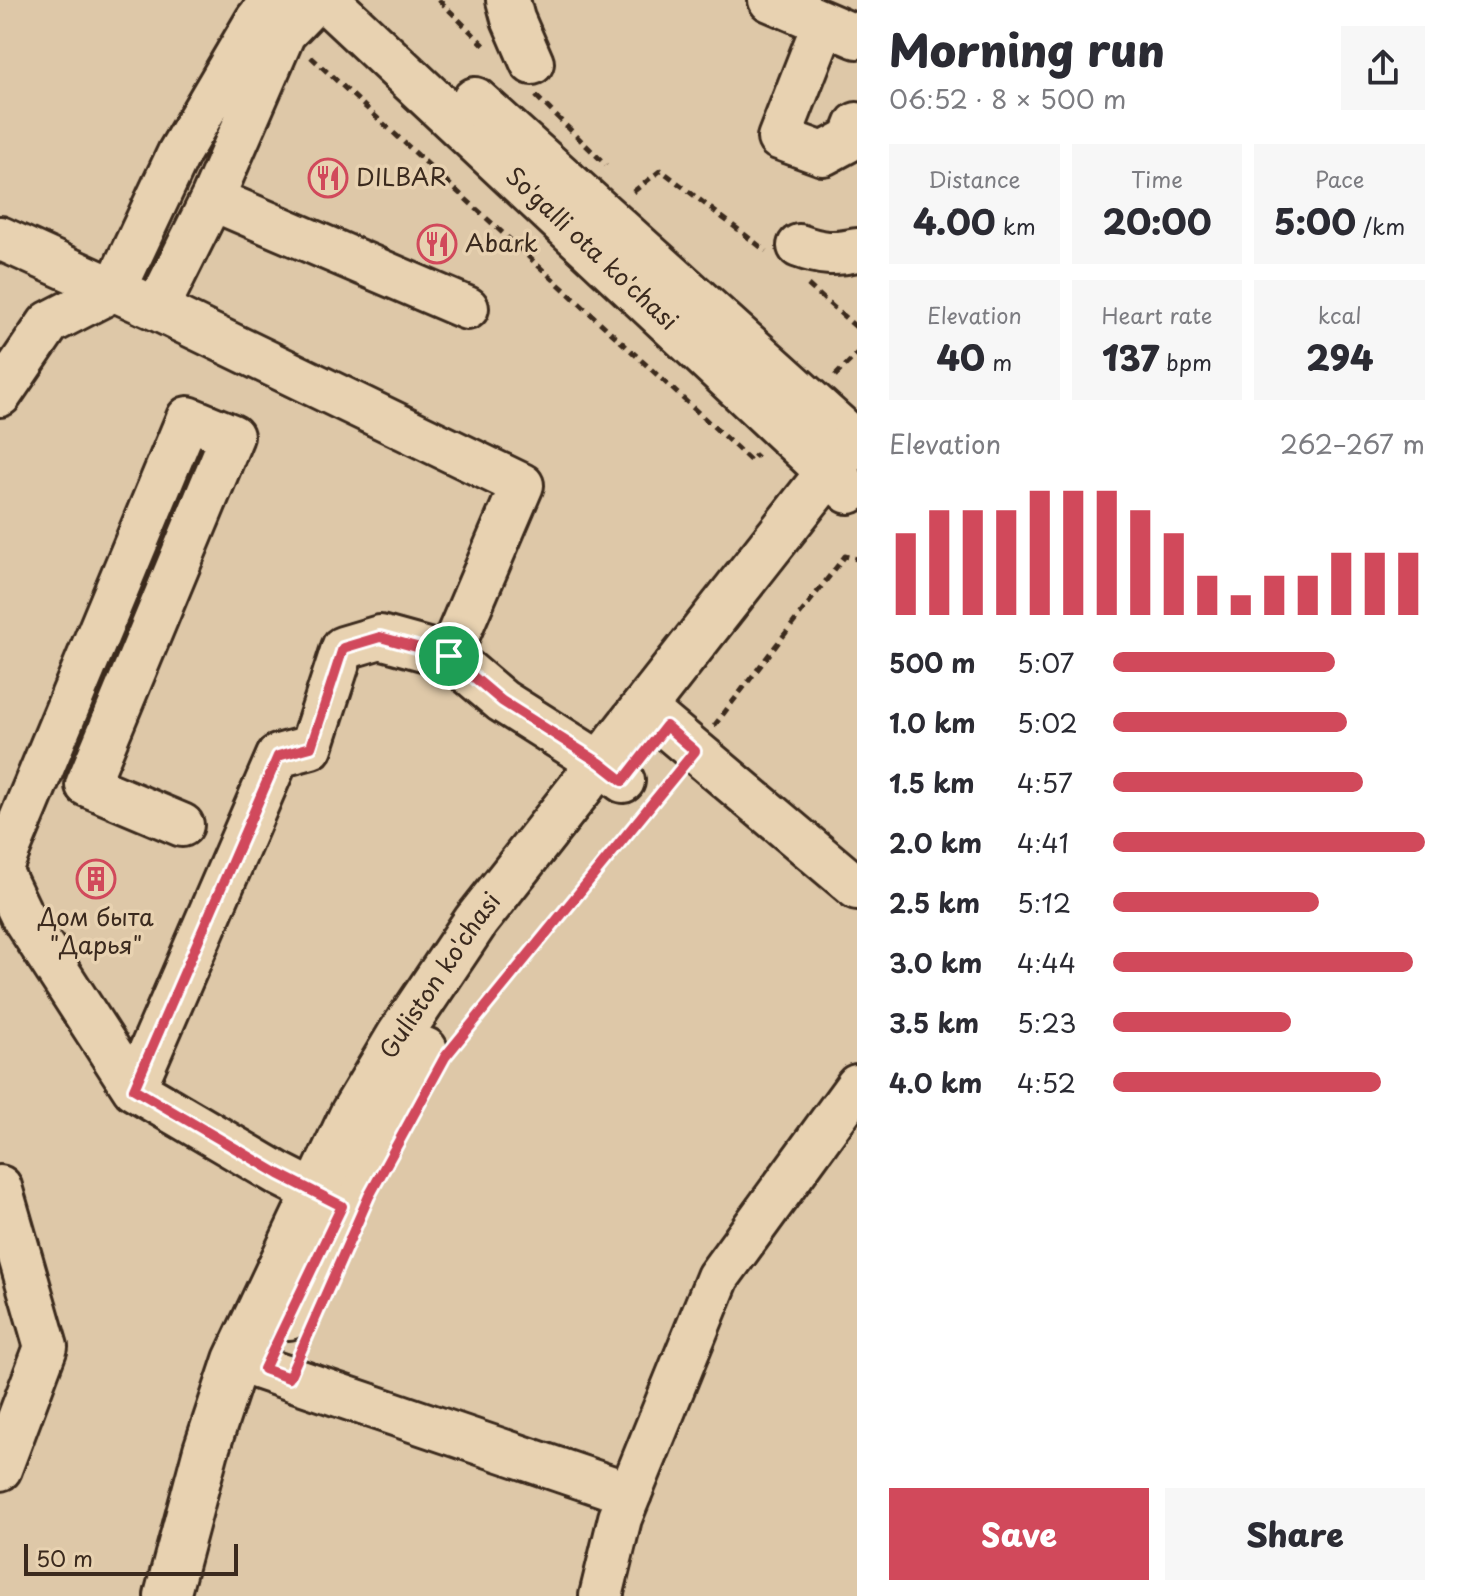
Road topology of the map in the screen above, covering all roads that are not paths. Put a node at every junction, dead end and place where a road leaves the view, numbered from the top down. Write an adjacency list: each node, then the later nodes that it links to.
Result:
1 (273, 0): 14 (street)
2 (316, 0): 10 (street)
3 (326, 0): 18 (main road, So'galli ota ko'chasi)
4 (364, 0): 18 (main road, So'galli ota ko'chasi)
5 (508, 0): 8 (street)
6 (770, 0): 7 (street)
7 (848, 32): 9 (street)
8 (517, 67)
9 (857, 124)
10 (212, 199): 15 (street); 16 (street)
11 (0, 238): 14 (street)
12 (857, 250): 13 (street)
13 (790, 260)
14 (115, 289): 16 (street); 17 (street)
15 (467, 308)
16 (157, 309): 19 (street)
17 (0, 395)
18 (851, 467): 20 (main road, Guliston ko'chasi)
19 (449, 656): 21 (street); 26 (street)
20 (668, 728): 21 (main road, Guliston ko'chasi); 24 (street)
21 (611, 772): 28 (main road, Guliston ko'chasi)
22 (182, 825): 23 (street)
23 (0, 870): 26 (street)
24 (857, 888)
25 (857, 1086): 32 (street)
26 (134, 1089): 28 (street)
27 (0, 1187): 29 (street)
28 (328, 1199): 30 (main road, Guliston ko'chasi)
29 (13, 1280): 31 (street)
30 (250, 1364): 32 (street); 33 (main road, Guliston ko'chasi); 34 (main road, Guliston ko'chasi)
31 (0, 1469)
32 (630, 1494): 35 (street)
33 (167, 1596)
34 (198, 1596)
35 (601, 1596)

